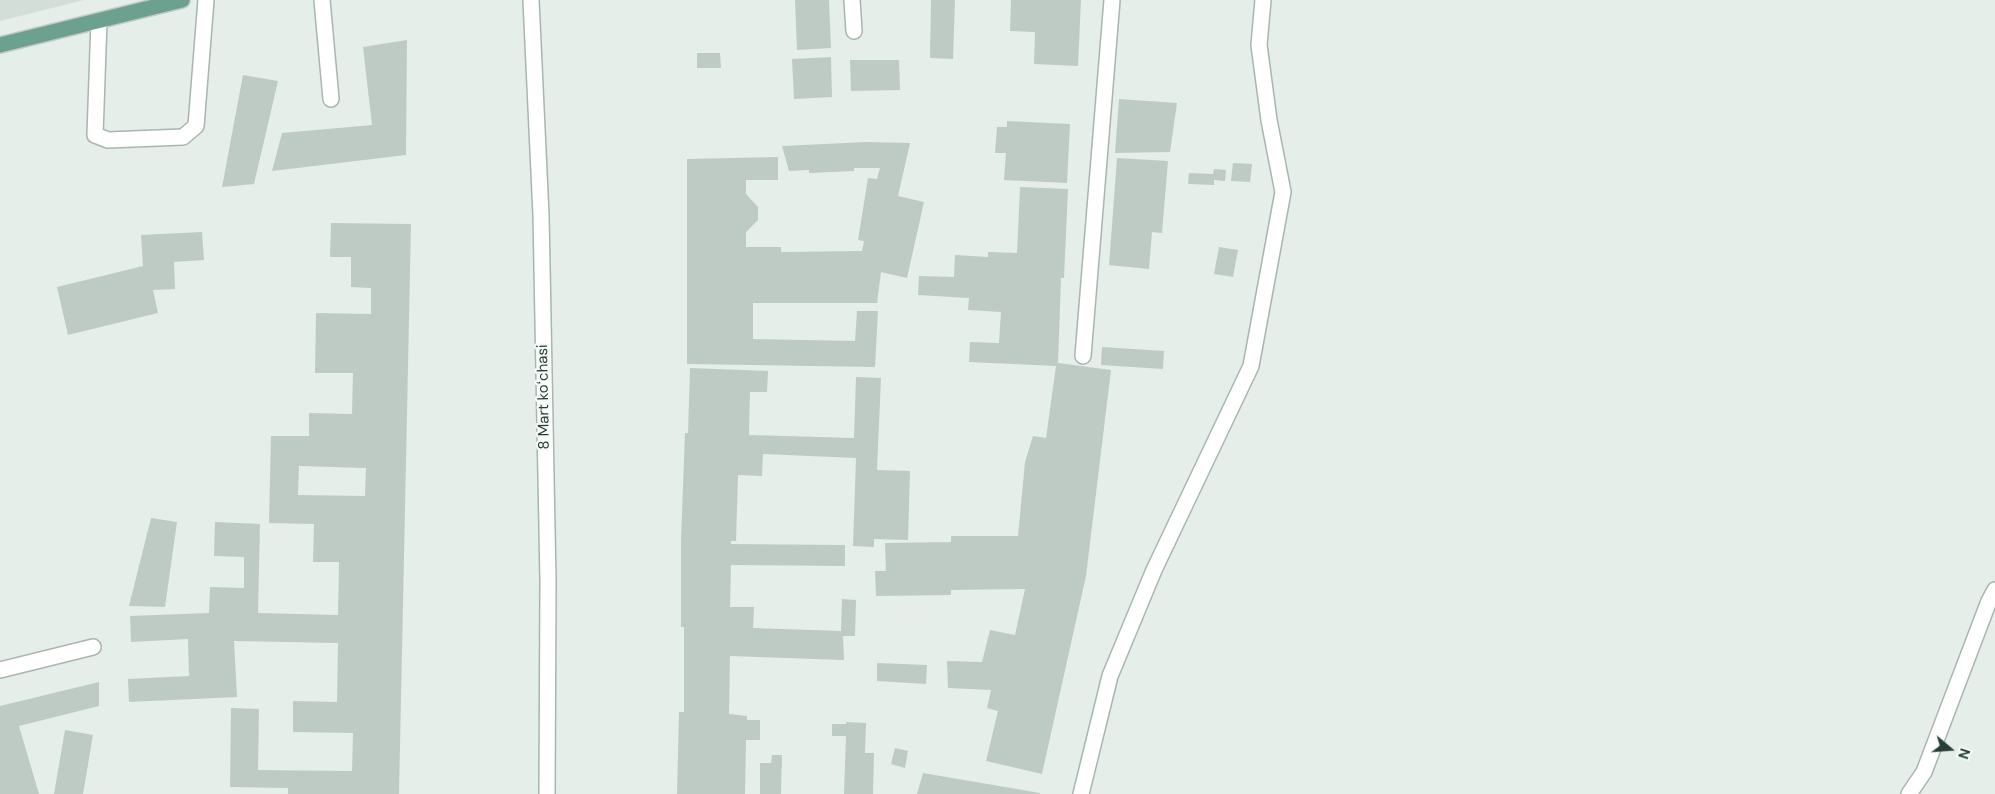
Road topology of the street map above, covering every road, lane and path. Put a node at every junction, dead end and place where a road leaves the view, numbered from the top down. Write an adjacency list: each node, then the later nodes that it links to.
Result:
1 (182, 0): 8 (main road)
2 (206, 0): 8 (street)
3 (322, 0): 11 (street)
4 (530, 0): 16 (street, 8 Mart koʻchasi)
5 (852, 0): 9 (street)
6 (1112, 0): 12 (street)
7 (1263, 0): 17 (street)
8 (99, 21): 10 (main road)
9 (854, 31)
10 (0, 45)
11 (331, 99)
12 (1083, 356)
13 (1995, 590): 18 (street)
14 (93, 647): 15 (street)
15 (0, 670)
16 (547, 794)
17 (1081, 794)
18 (1909, 794)

